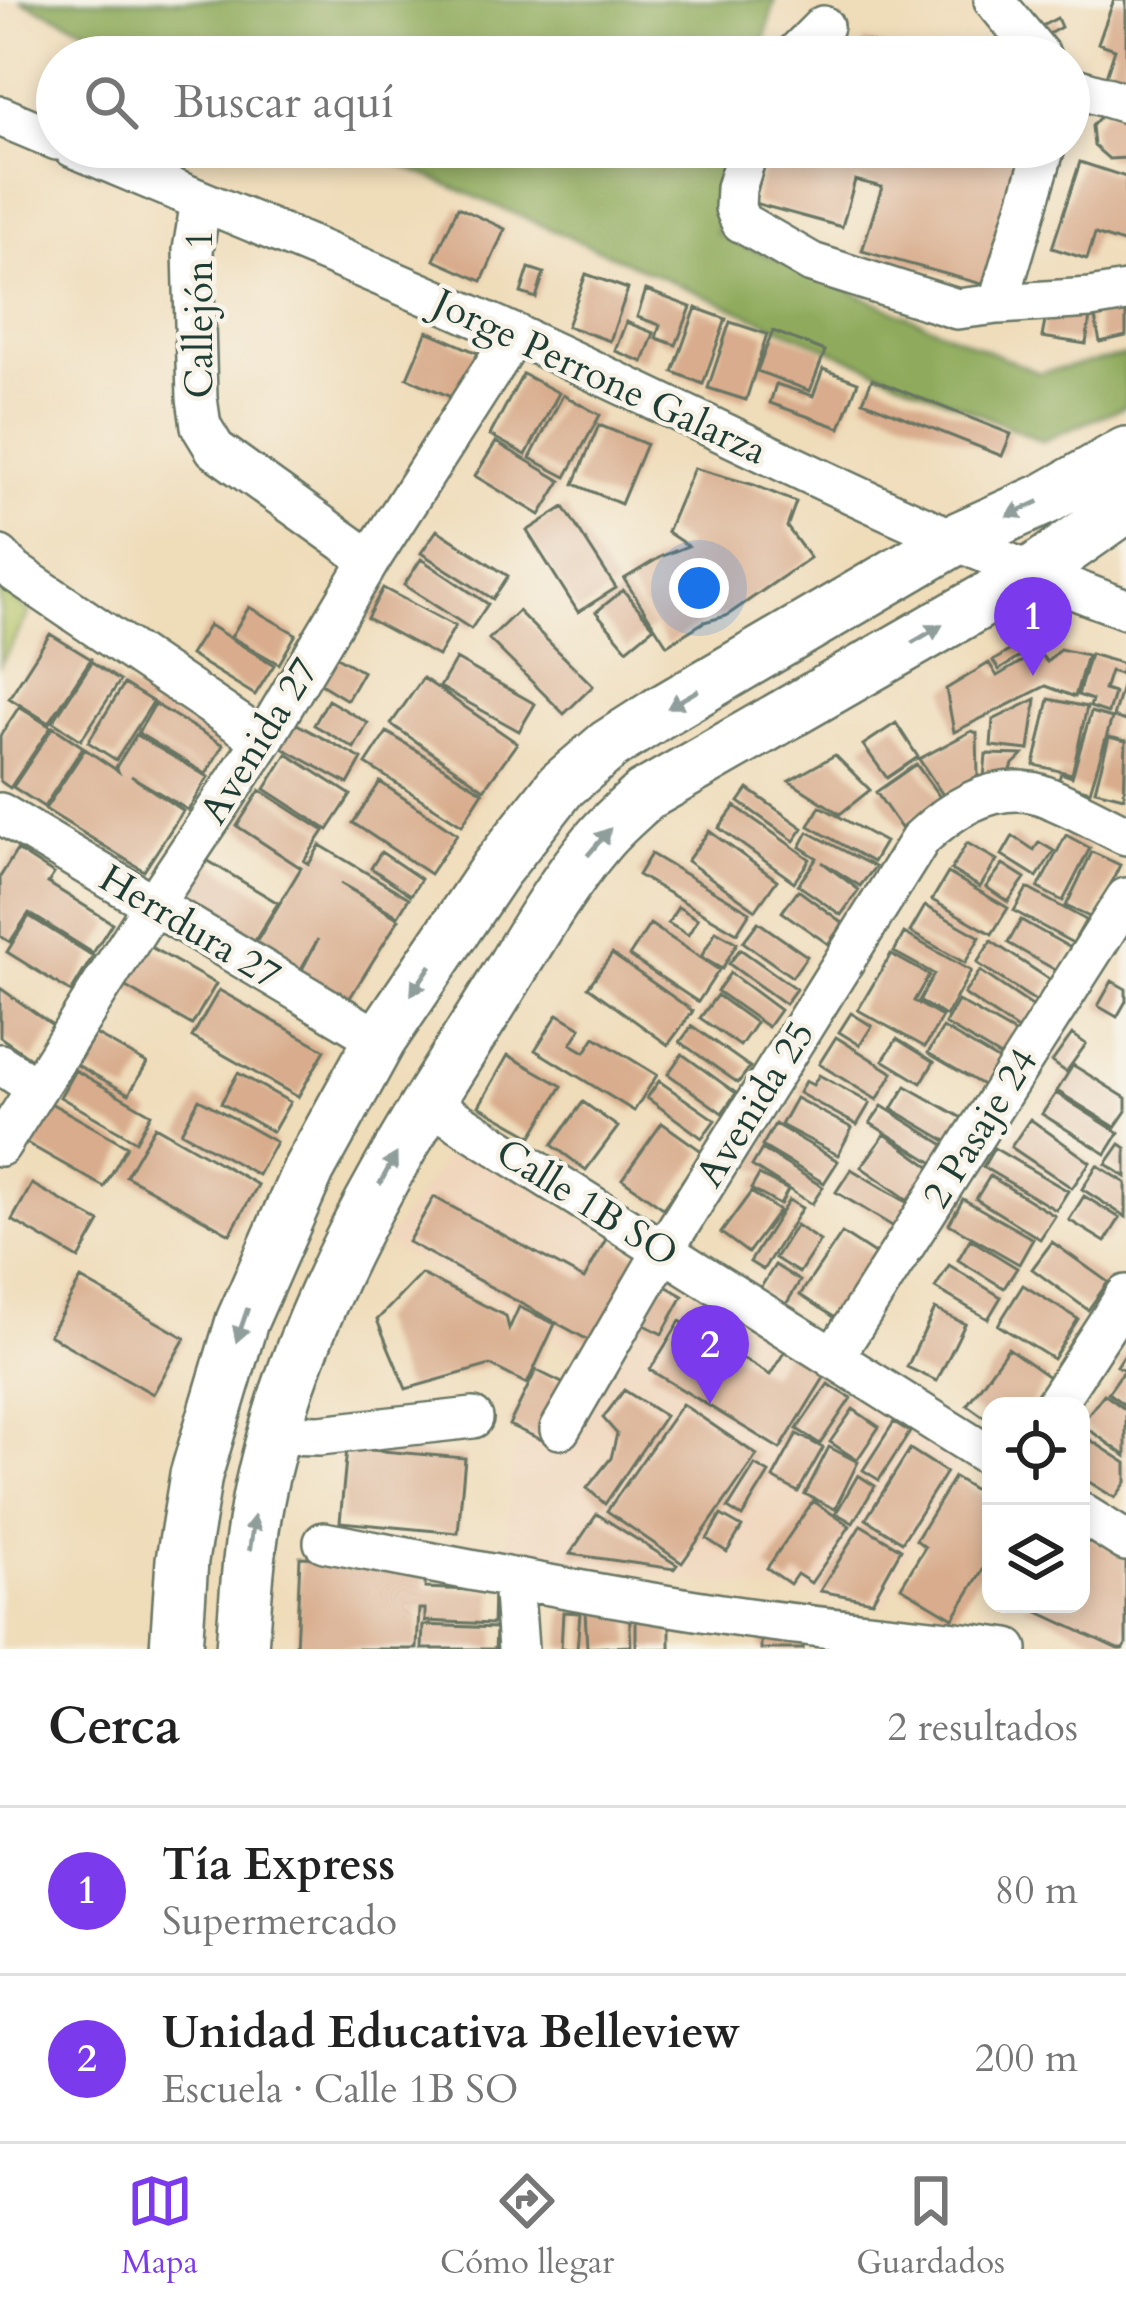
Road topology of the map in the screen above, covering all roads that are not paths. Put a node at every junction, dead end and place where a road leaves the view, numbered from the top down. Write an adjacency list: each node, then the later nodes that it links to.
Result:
1 (994, 0): 4 (street)
2 (823, 26): 3 (street)
3 (813, 36)
4 (1024, 36)
5 (1090, 92): 6 (street)
6 (1126, 103)
7 (0, 116): 8 (street)
8 (36, 131)
9 (123, 168): 12 (street, Jorge Perrone Galarza)
10 (742, 168): 14 (street)
11 (1039, 168): 14 (street)
12 (201, 201): 15 (street, Jorge Perrone Galarza); 20 (street, Callejón 1)
13 (1126, 292): 14 (street)
14 (998, 304)
15 (515, 334): 18 (street, Jorge Perrone Galarza); 20 (street, Avenida 27)
16 (1126, 453): 18 (main road, one-way to 18)
17 (1126, 507): 21 (main road)
18 (954, 541): 21 (street, Jorge Perrone Galarza); 28 (main road, one-way to 28)
19 (0, 556): 23 (street)
20 (370, 560): 23 (street, Avenida 27)
21 (1030, 574): 22 (street, Jorge Perrone Galarza); 31 (main road, one-way to 21)
22 (1126, 609)
23 (263, 740): 27 (street, Avenida 27)
24 (0, 813): 27 (street, Herrdura 27)
25 (1126, 835): 33 (street, Avenida 25)
26 (1126, 898): 35 (street, 2 Pasaje 24)
27 (153, 905): 28 (street, Herrdura 27); 30 (street, Avenida 27)
28 (380, 1040): 47 (main road, one-way to 47)
29 (0, 1064): 30 (street)
30 (37, 1088): 32 (street, Avenida 27)
31 (427, 1102): 33 (street, Calle 1B SO); 39 (main road, one-way to 31)
32 (0, 1146)
33 (664, 1252): 35 (street, Calle 1B SO); 38 (street, Avenida 25)
34 (1126, 1295): 36 (street)
35 (833, 1358): 40 (street, Calle 1B SO)
36 (1060, 1397)
37 (472, 1418): 39 (street)
38 (560, 1430)
39 (275, 1433): 48 (main road, one-way to 39)
40 (982, 1451)
41 (1090, 1519): 42 (street)
42 (1126, 1541)
43 (324, 1542): 44 (street)
44 (512, 1579): 45 (street); 49 (street)
45 (720, 1632): 46 (street)
46 (930, 1643): 50 (street)
47 (176, 1649)
48 (242, 1649)
49 (518, 1649)
50 (1008, 1649)

